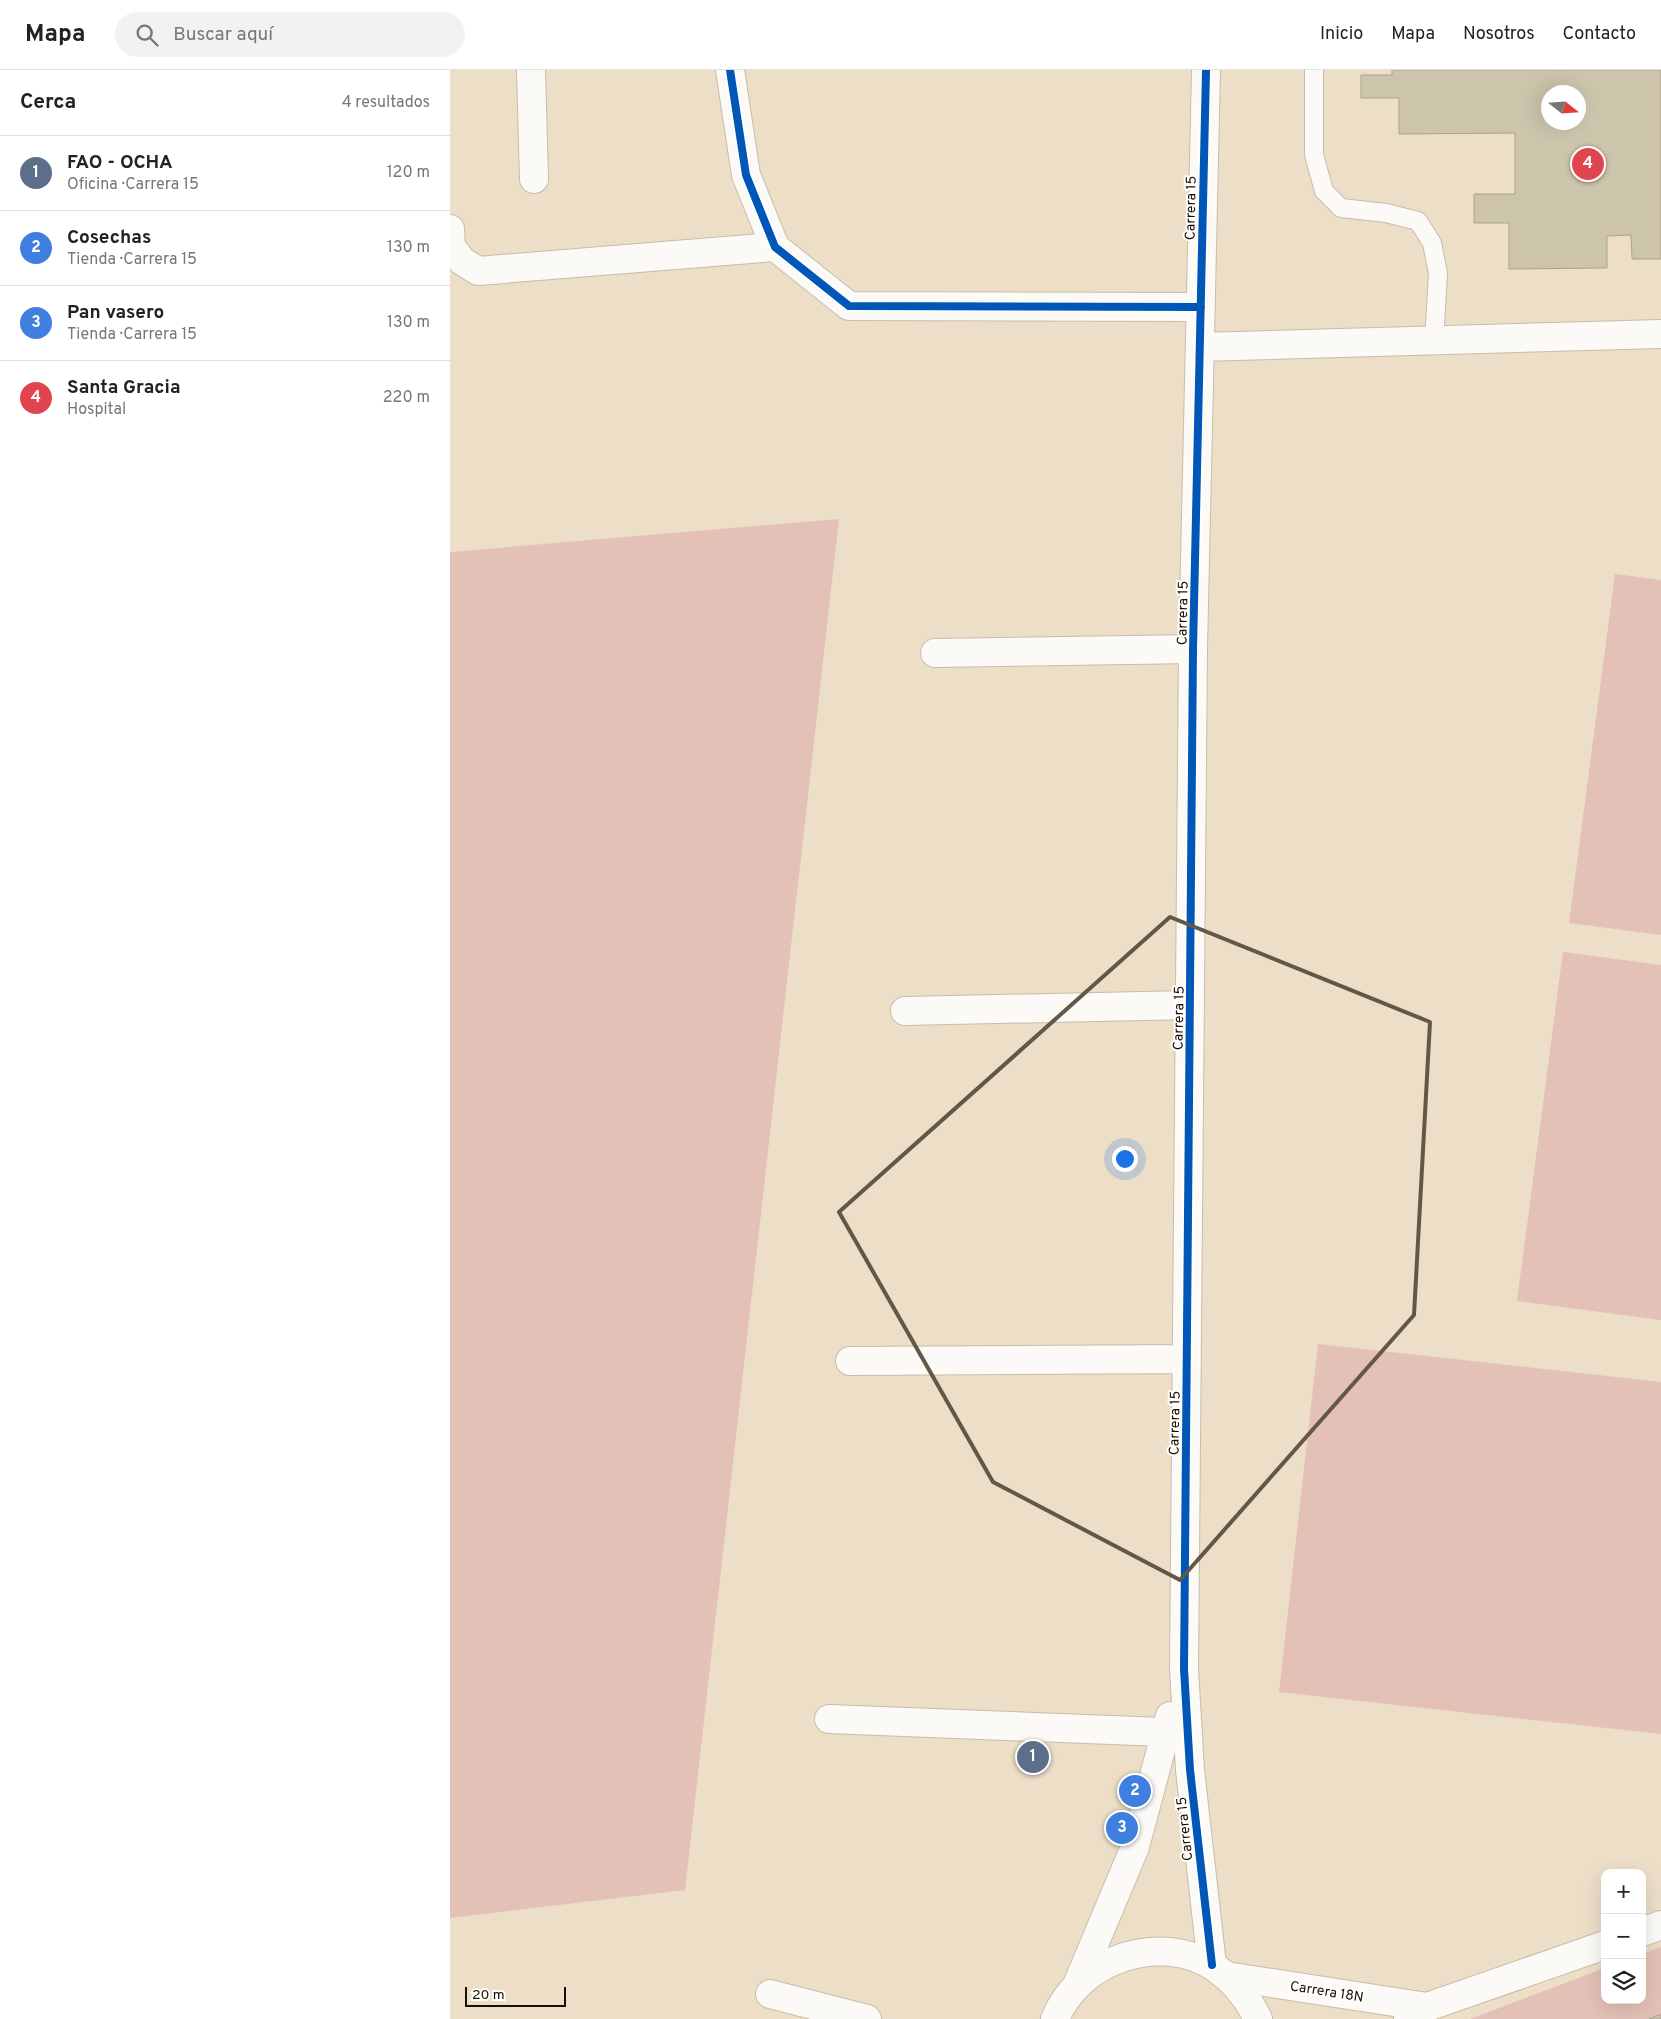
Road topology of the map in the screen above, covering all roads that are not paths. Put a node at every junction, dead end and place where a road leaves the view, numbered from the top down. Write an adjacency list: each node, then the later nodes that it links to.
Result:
1 (531, 70): 5 (street)
2 (730, 70): 7 (street)
3 (1206, 70): 8 (street, Carrera 15)
4 (1314, 70): 10 (lane)
5 (534, 179)
6 (450, 229): 7 (street)
7 (774, 247): 8 (street)
8 (1201, 307): 11 (street, Carrera 15)
9 (1661, 334): 10 (street)
10 (1434, 342): 11 (street)
11 (1200, 347): 12 (street, Carrera 15)
12 (1193, 649): 13 (street); 14 (street, Carrera 15)
13 (935, 653)
14 (1190, 1005): 15 (street); 16 (street, Carrera 15)
15 (905, 1011)
16 (1187, 1359): 17 (street); 19 (street, Carrera 15)
17 (850, 1361)
18 (829, 1719): 19 (street)
19 (1177, 1733): 23 (street, Carrera 15); 24 (street, Carrera 15)
20 (1661, 1926): 21 (street)
21 (1646, 1931)
22 (1601, 1946): 26 (street, Carrera 18N)
23 (1219, 1971): 24 (street, Carrera 18N); 26 (street, Carrera 18N); 29 (street)
24 (1076, 1985): 28 (street)
25 (770, 1994): 27 (street)
26 (1418, 2013)
27 (867, 2019)
28 (1055, 2019)
29 (1258, 2019)

